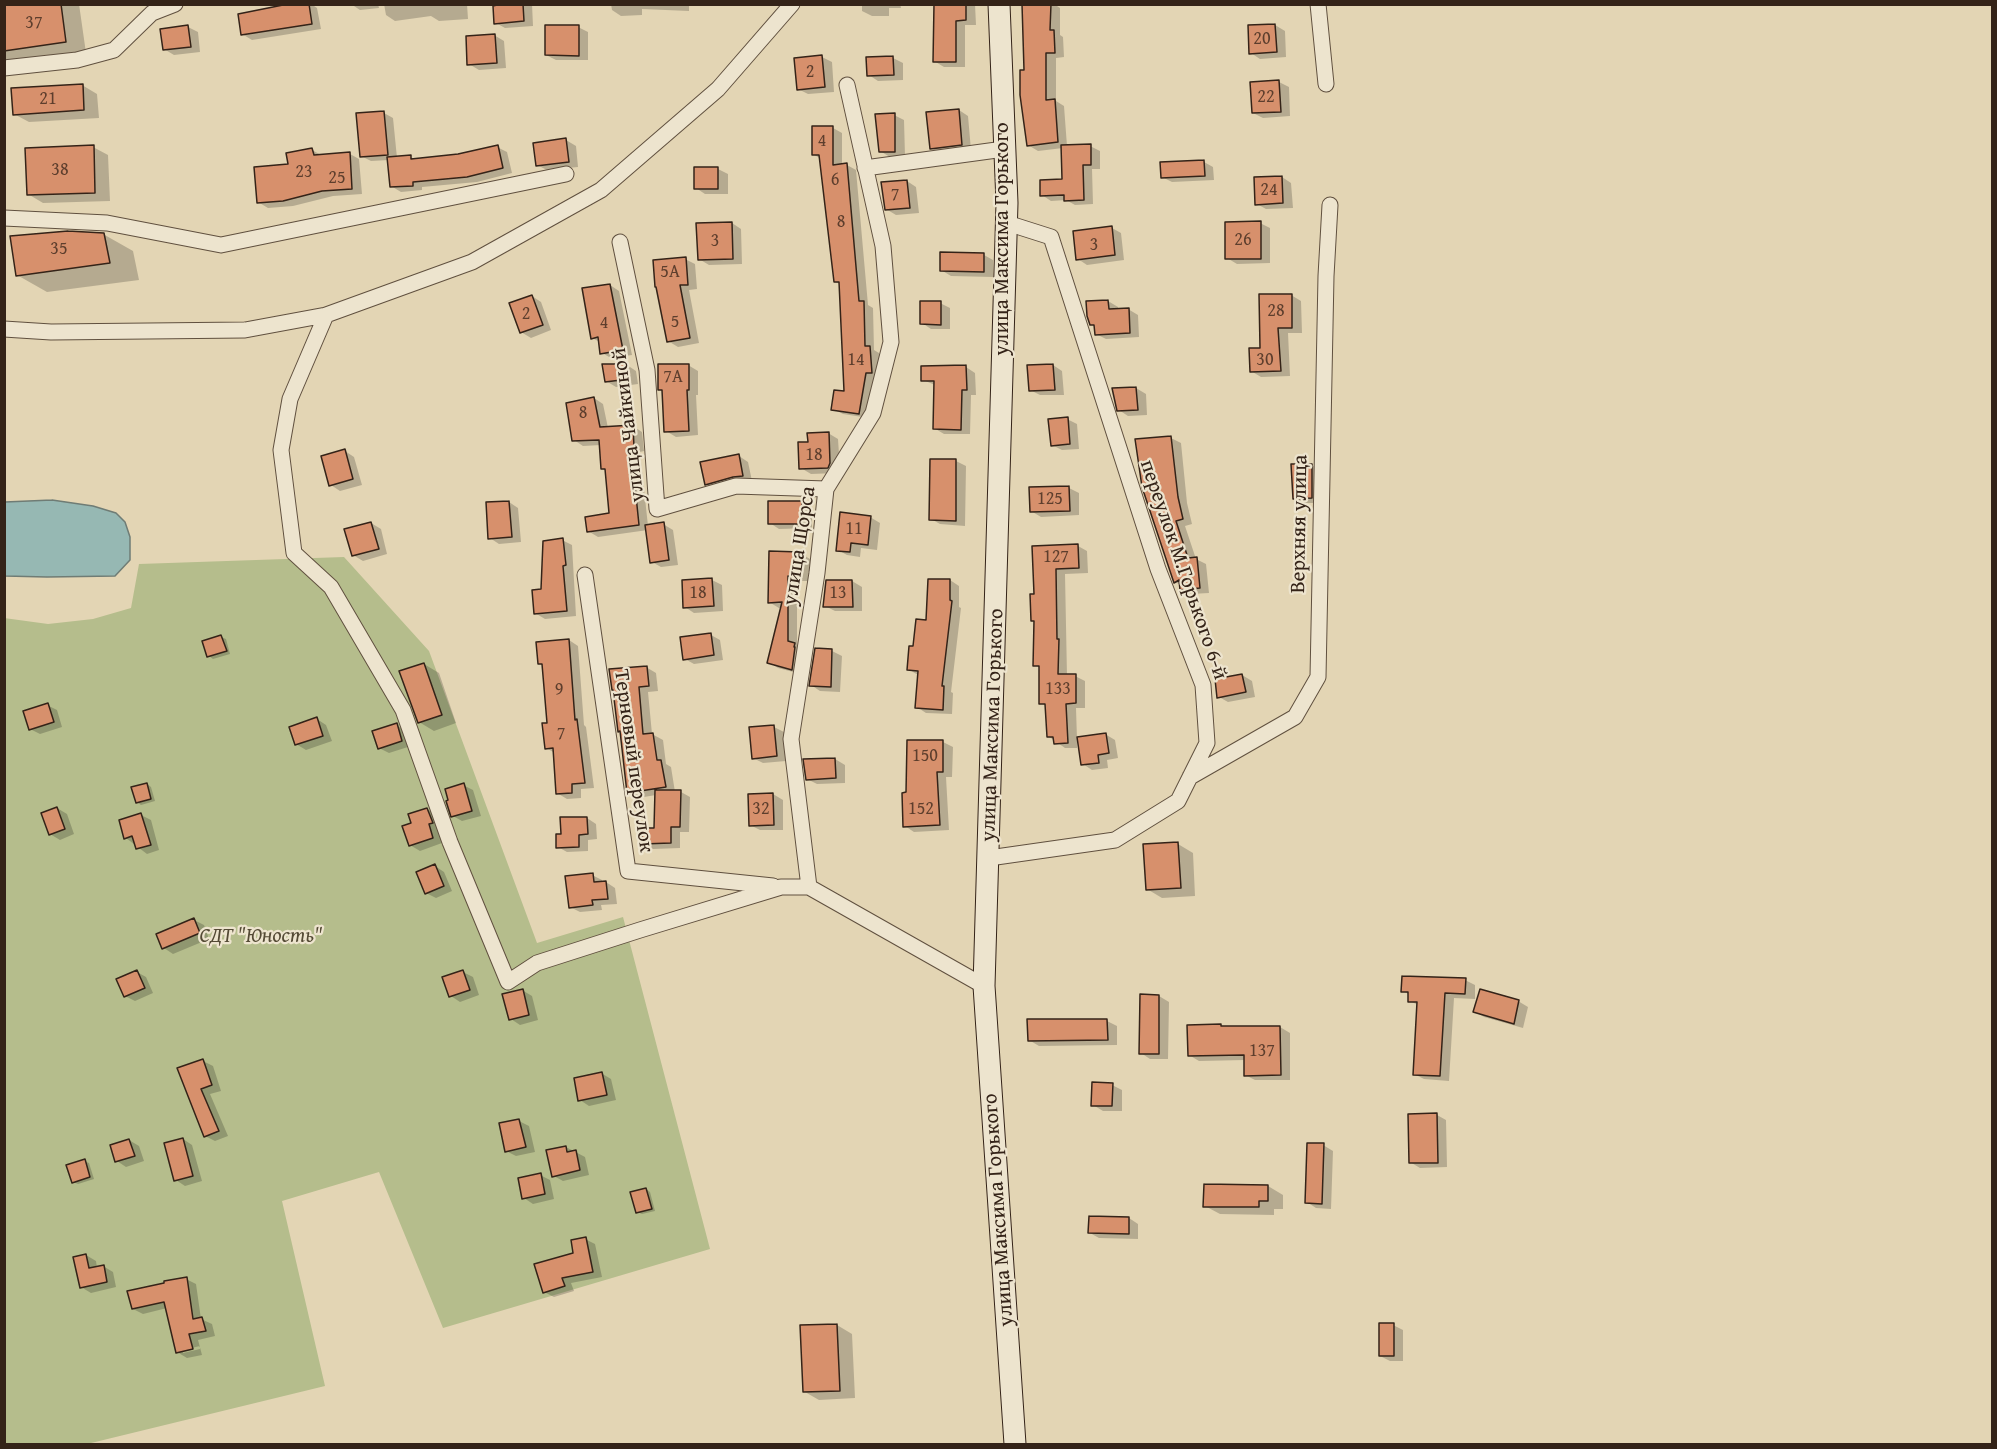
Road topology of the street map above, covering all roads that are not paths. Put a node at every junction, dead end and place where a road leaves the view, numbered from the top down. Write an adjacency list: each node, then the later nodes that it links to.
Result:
1 (175, 4): 5 (street)
2 (792, 4): 15 (street)
3 (999, 4): 8 (street, улица Максима Горького)
4 (1318, 4): 6 (street)
5 (4, 68)
6 (1326, 84)
7 (847, 85): 9 (street, улица Щорса)
8 (1004, 149): 9 (street); 13 (street, улица Максима Горького)
9 (865, 168): 17 (street, улица Щорса)
10 (566, 174): 12 (street)
11 (1330, 205): 19 (street, Верхняя улица)
12 (4, 218)
13 (1007, 223): 19 (street, переулок М.Горького 6-й); 20 (street, улица Максима Горького)
14 (620, 242): 17 (street, улица Чайкиной)
15 (326, 315): 16 (street); 21 (street)
16 (4, 329)
17 (826, 489): 22 (street, улица Щорса)
18 (585, 575): 21 (street, Терновый переулок)
19 (1190, 777): 20 (street, переулок М.Горького 6-й)
20 (989, 858): 23 (street, улица Максима Горького)
21 (781, 887): 22 (street)
22 (809, 887): 23 (street)
23 (984, 986): 24 (street, улица Максима Горького)
24 (1015, 1444)

